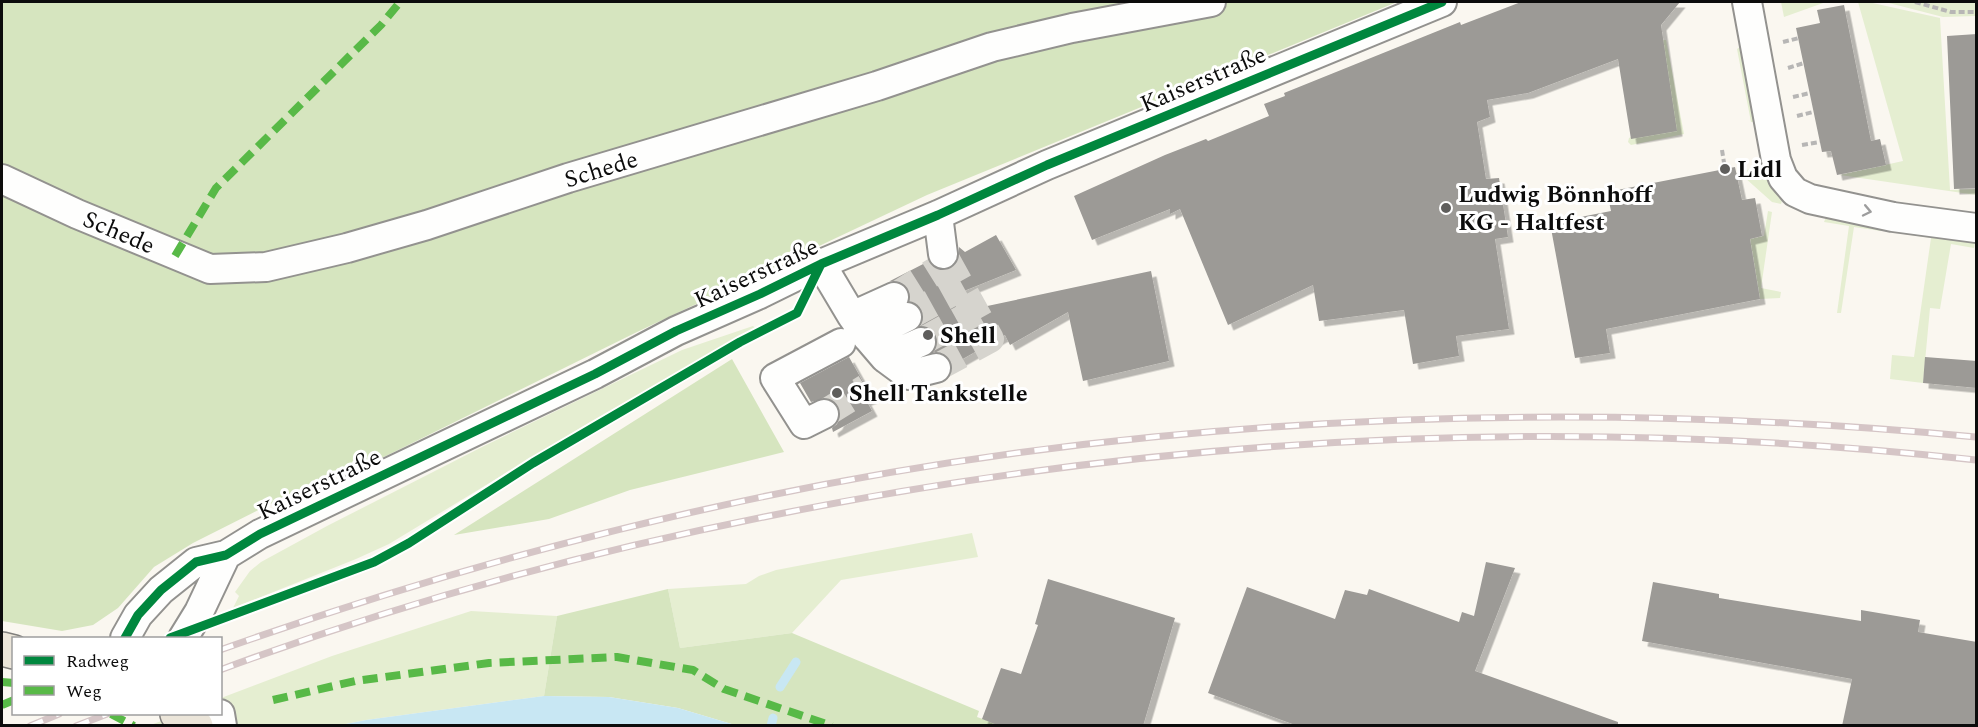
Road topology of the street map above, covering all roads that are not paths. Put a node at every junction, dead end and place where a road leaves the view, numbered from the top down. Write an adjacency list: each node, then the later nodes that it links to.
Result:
1 (1211, 2): 4 (street, Schede)
2 (1442, 2): 5 (street, Kaiserstraße)
3 (1747, 2): 6 (street, one-way to 6)
4 (2, 179)
5 (938, 215): 7 (street); 8 (street, Kaiserstraße)
6 (1977, 228)
7 (943, 254)
8 (821, 264): 10 (street); 14 (street, Kaiserstraße)
9 (900, 307): 10 (street)
10 (861, 339): 11 (street); 12 (street); 13 (street)
11 (921, 342)
12 (936, 368)
13 (824, 414)
14 (226, 555): 15 (street); 16 (street, Kaiserstraße)
15 (199, 625): 17 (street)
16 (126, 637)
17 (185, 637)
18 (179, 715): 19 (main road)
19 (196, 726)

